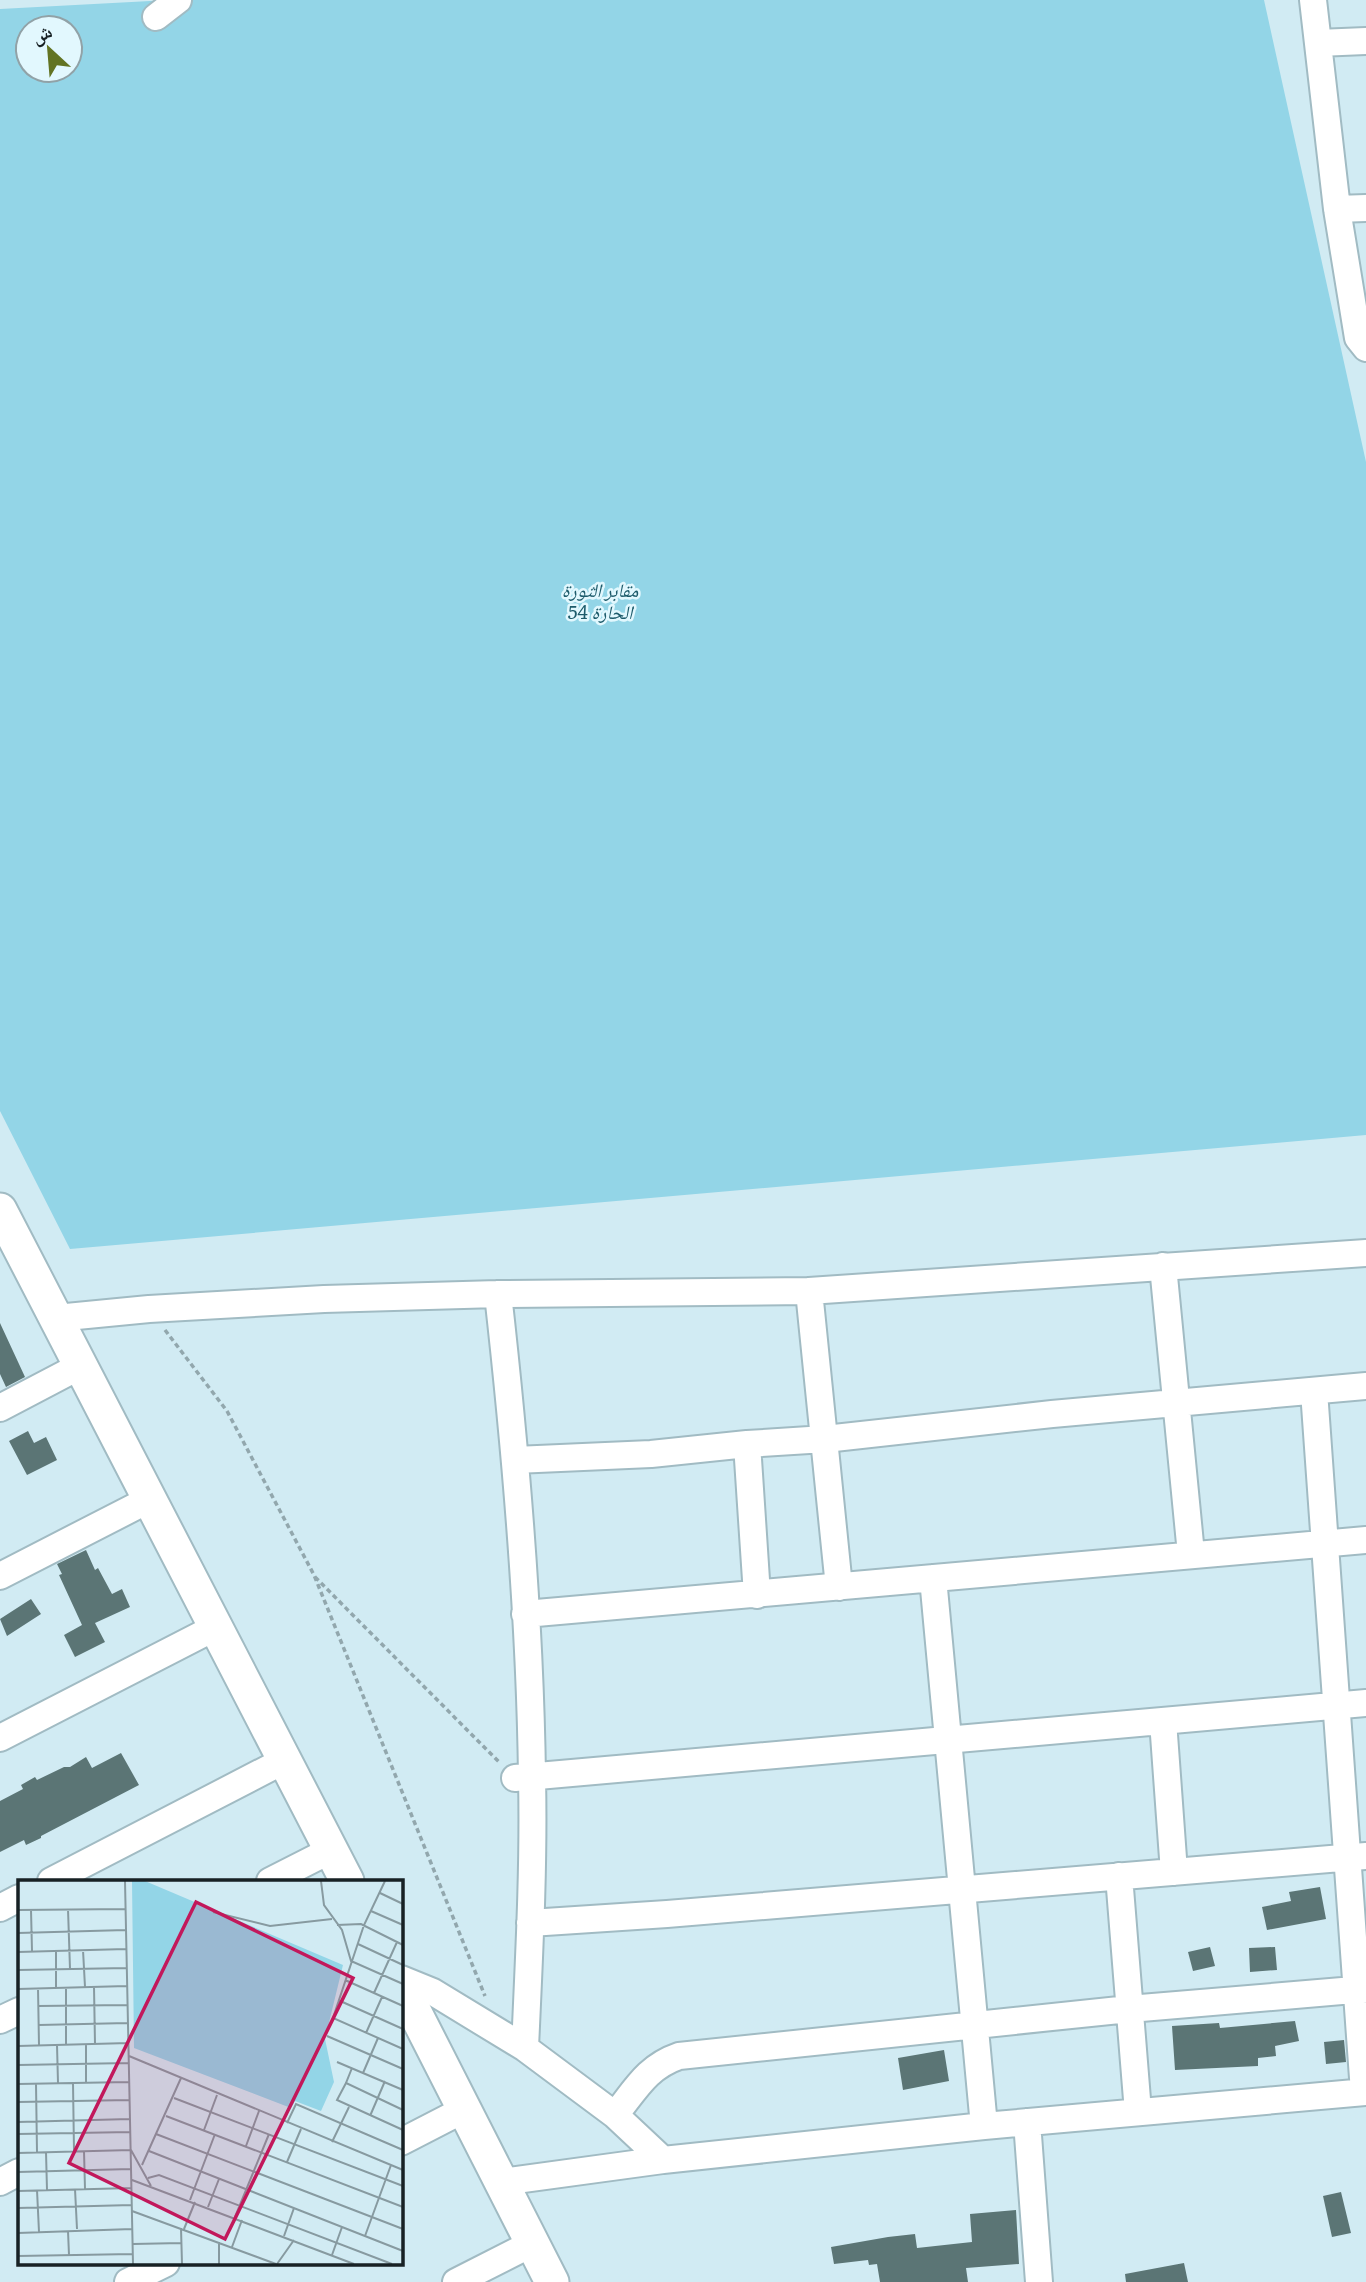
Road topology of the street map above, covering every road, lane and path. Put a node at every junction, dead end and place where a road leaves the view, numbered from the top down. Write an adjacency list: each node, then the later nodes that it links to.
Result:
1 (178, 0): 3 (street)
2 (1313, 0): 5 (street)
3 (156, 17)
4 (1366, 41): 5 (street)
5 (1318, 43): 7 (street)
6 (1366, 208): 7 (street)
7 (1337, 209): 8 (street)
8 (1366, 348)
9 (3, 1225): 15 (main road)
10 (1366, 1252): 11 (street)
11 (1163, 1266): 12 (street); 19 (street)
12 (809, 1291): 13 (street); 21 (street)
13 (498, 1294): 14 (street); 23 (street)
14 (149, 1309): 15 (street); 28 (path)
15 (56, 1318): 16 (main road)
16 (80, 1366): 20 (street); 24 (main road)
17 (1366, 1386): 18 (street)
18 (1314, 1391): 19 (street); 26 (street)
19 (1177, 1403): 21 (street); 27 (street)
20 (0, 1408)
21 (825, 1439): 22 (street); 31 (street)
22 (747, 1444): 23 (street); 32 (street)
23 (515, 1460): 33 (street)
24 (150, 1499): 29 (street); 34 (main road)
25 (1366, 1540): 26 (street)
26 (1325, 1544): 27 (street); 36 (street)
27 (1191, 1554): 30 (street)
28 (314, 1575): 41 (path); 56 (path)
29 (0, 1576)
30 (933, 1578): 31 (street); 39 (street)
31 (839, 1587): 32 (street)
32 (757, 1595): 33 (street)
33 (526, 1614): 41 (street)
34 (216, 1627): 38 (street); 40 (main road)
35 (1366, 1703): 36 (street)
36 (1336, 1705): 37 (street); 43 (street)
37 (1163, 1721): 39 (street); 44 (street)
38 (0, 1738)
39 (948, 1739): 41 (street); 49 (street)
40 (285, 1760): 42 (main road); 46 (street)
41 (524, 1777): 52 (street)
42 (331, 1850): 47 (street); 48 (main road)
43 (1357, 1856): 44 (street); 55 (street)
44 (1174, 1872): 45 (street)
45 (1119, 1876): 49 (street); 57 (street)
46 (53, 1880)
47 (272, 1880)
48 (346, 1880)
49 (960, 1889): 52 (street); 60 (street)
50 (18, 1899): 51 (street)
51 (0, 1908)
52 (530, 1923): 61 (street)
53 (402, 1979): 61 (street)
54 (402, 1987): 63 (main road)
55 (1361, 1989): 57 (street); 62 (street)
56 (485, 1996)
57 (1129, 2009): 60 (street); 64 (street)
58 (18, 2011): 59 (street)
59 (0, 2020)
60 (974, 2025): 65 (street); 67 (street)
61 (525, 2048): 65 (street)
62 (1365, 2092): 64 (street)
63 (464, 2109): 68 (street); 72 (main road)
64 (1138, 2112): 66 (street)
65 (615, 2115): 69 (street)
66 (1027, 2122): 67 (street); 78 (street)
67 (984, 2126): 69 (street)
68 (402, 2141)
69 (663, 2160): 72 (street)
70 (18, 2173): 71 (street)
71 (0, 2182)
72 (502, 2182): 73 (main road)
73 (533, 2243): 76 (street); 77 (main road)
74 (163, 2264): 75 (street)
75 (132, 2276)
76 (456, 2282)
77 (552, 2282)
78 (1039, 2282)

